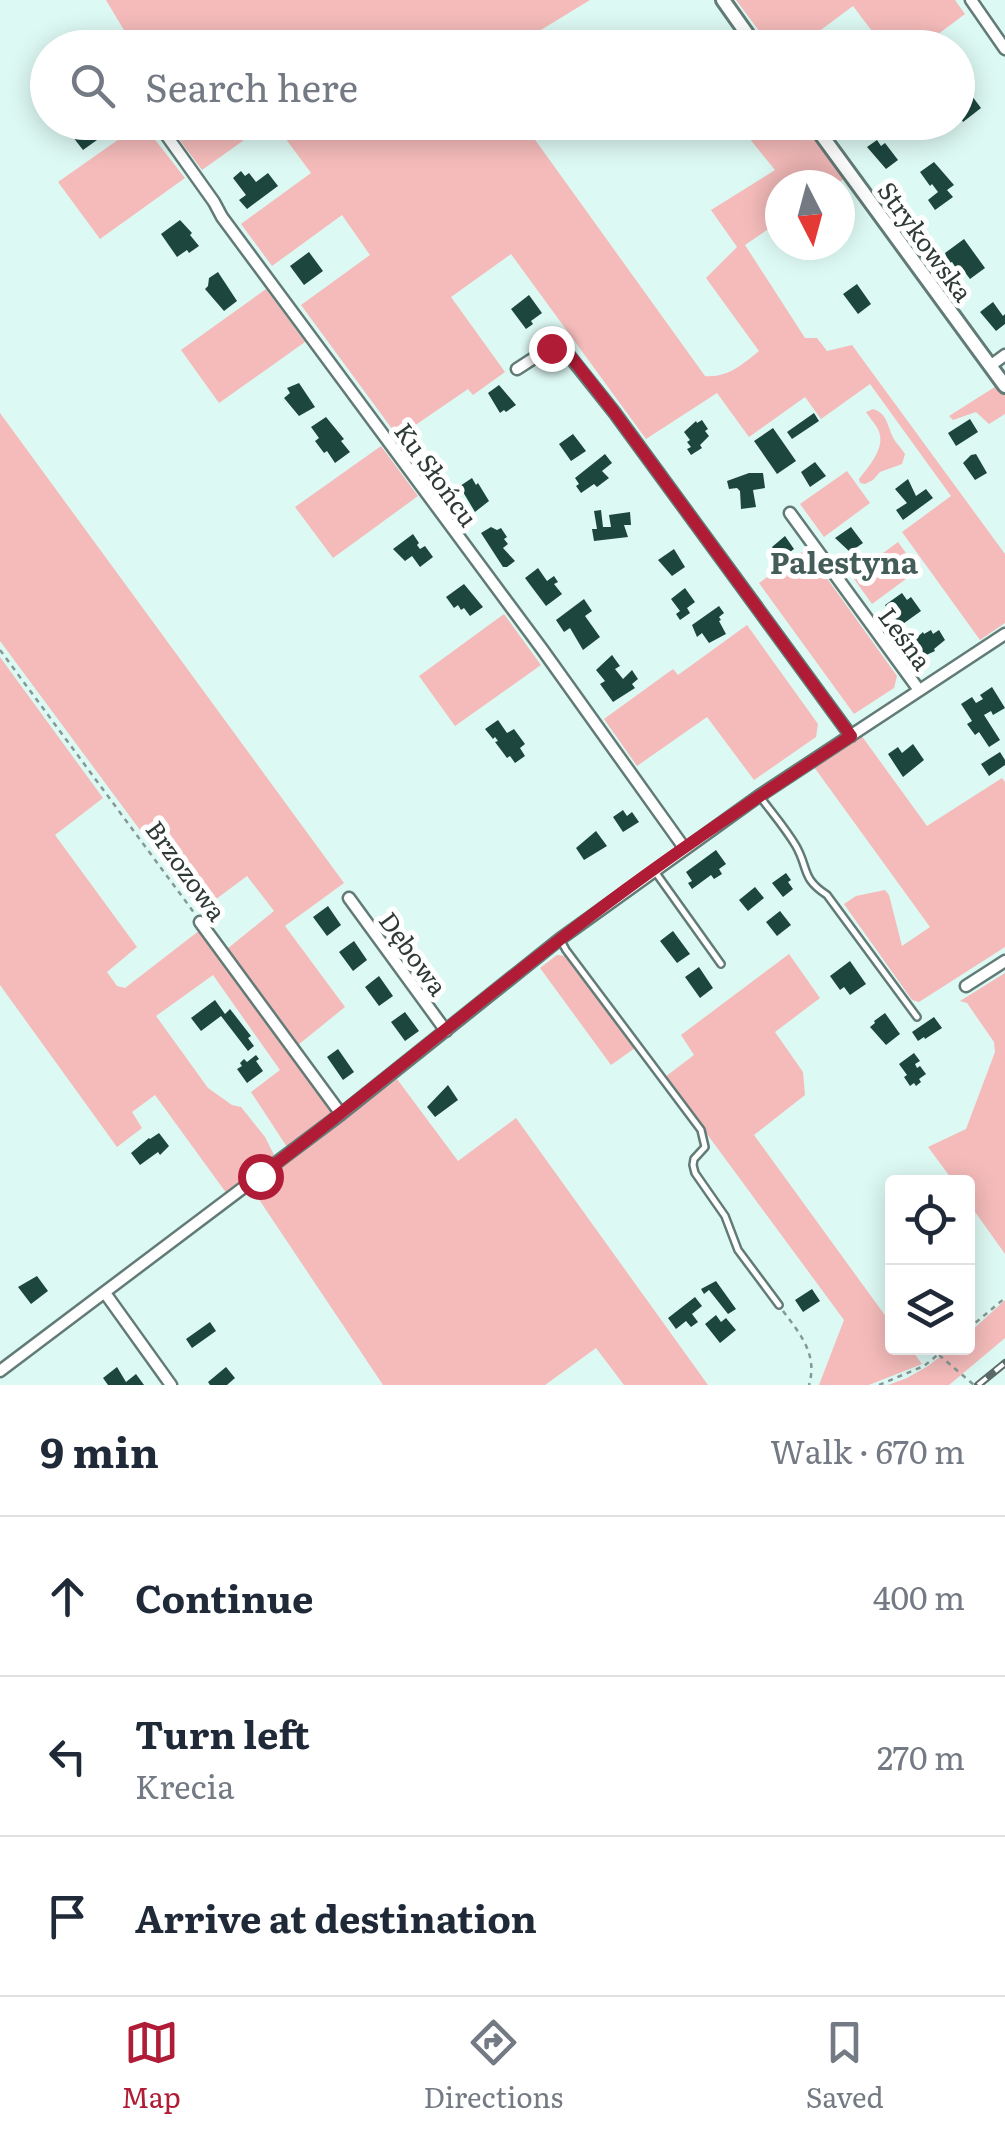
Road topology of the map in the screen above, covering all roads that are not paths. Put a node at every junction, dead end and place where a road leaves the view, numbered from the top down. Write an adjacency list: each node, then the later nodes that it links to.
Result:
1 (722, 0): 3 (street)
2 (970, 0): 4 (street)
3 (744, 30)
4 (1005, 50)
5 (171, 140): 16 (street, Ku Słońcu)
6 (825, 140): 8 (street, Strykowska)
7 (1005, 354): 8 (street)
8 (990, 366): 10 (street, Strykowska)
9 (517, 369): 14 (street)
10 (1005, 386)
11 (790, 513): 13 (street, Leśna)
12 (1005, 634): 13 (street)
13 (919, 690): 14 (street)
14 (851, 736): 15 (street)
15 (759, 796): 16 (street); 24 (lane)
16 (685, 848): 17 (street)
17 (654, 870): 20 (street); 22 (lane)
18 (349, 898): 25 (street, Dębowa)
19 (200, 922): 26 (street, Brzozowa)
20 (560, 939): 25 (street); 28 (lane)
21 (1005, 961): 23 (street)
22 (721, 964)
23 (966, 986)
24 (917, 1017)
25 (446, 1030): 26 (street)
26 (341, 1114): 27 (street)
27 (105, 1293): 29 (street); 30 (street)
28 (779, 1306)
29 (0, 1371)
30 (171, 1385)

